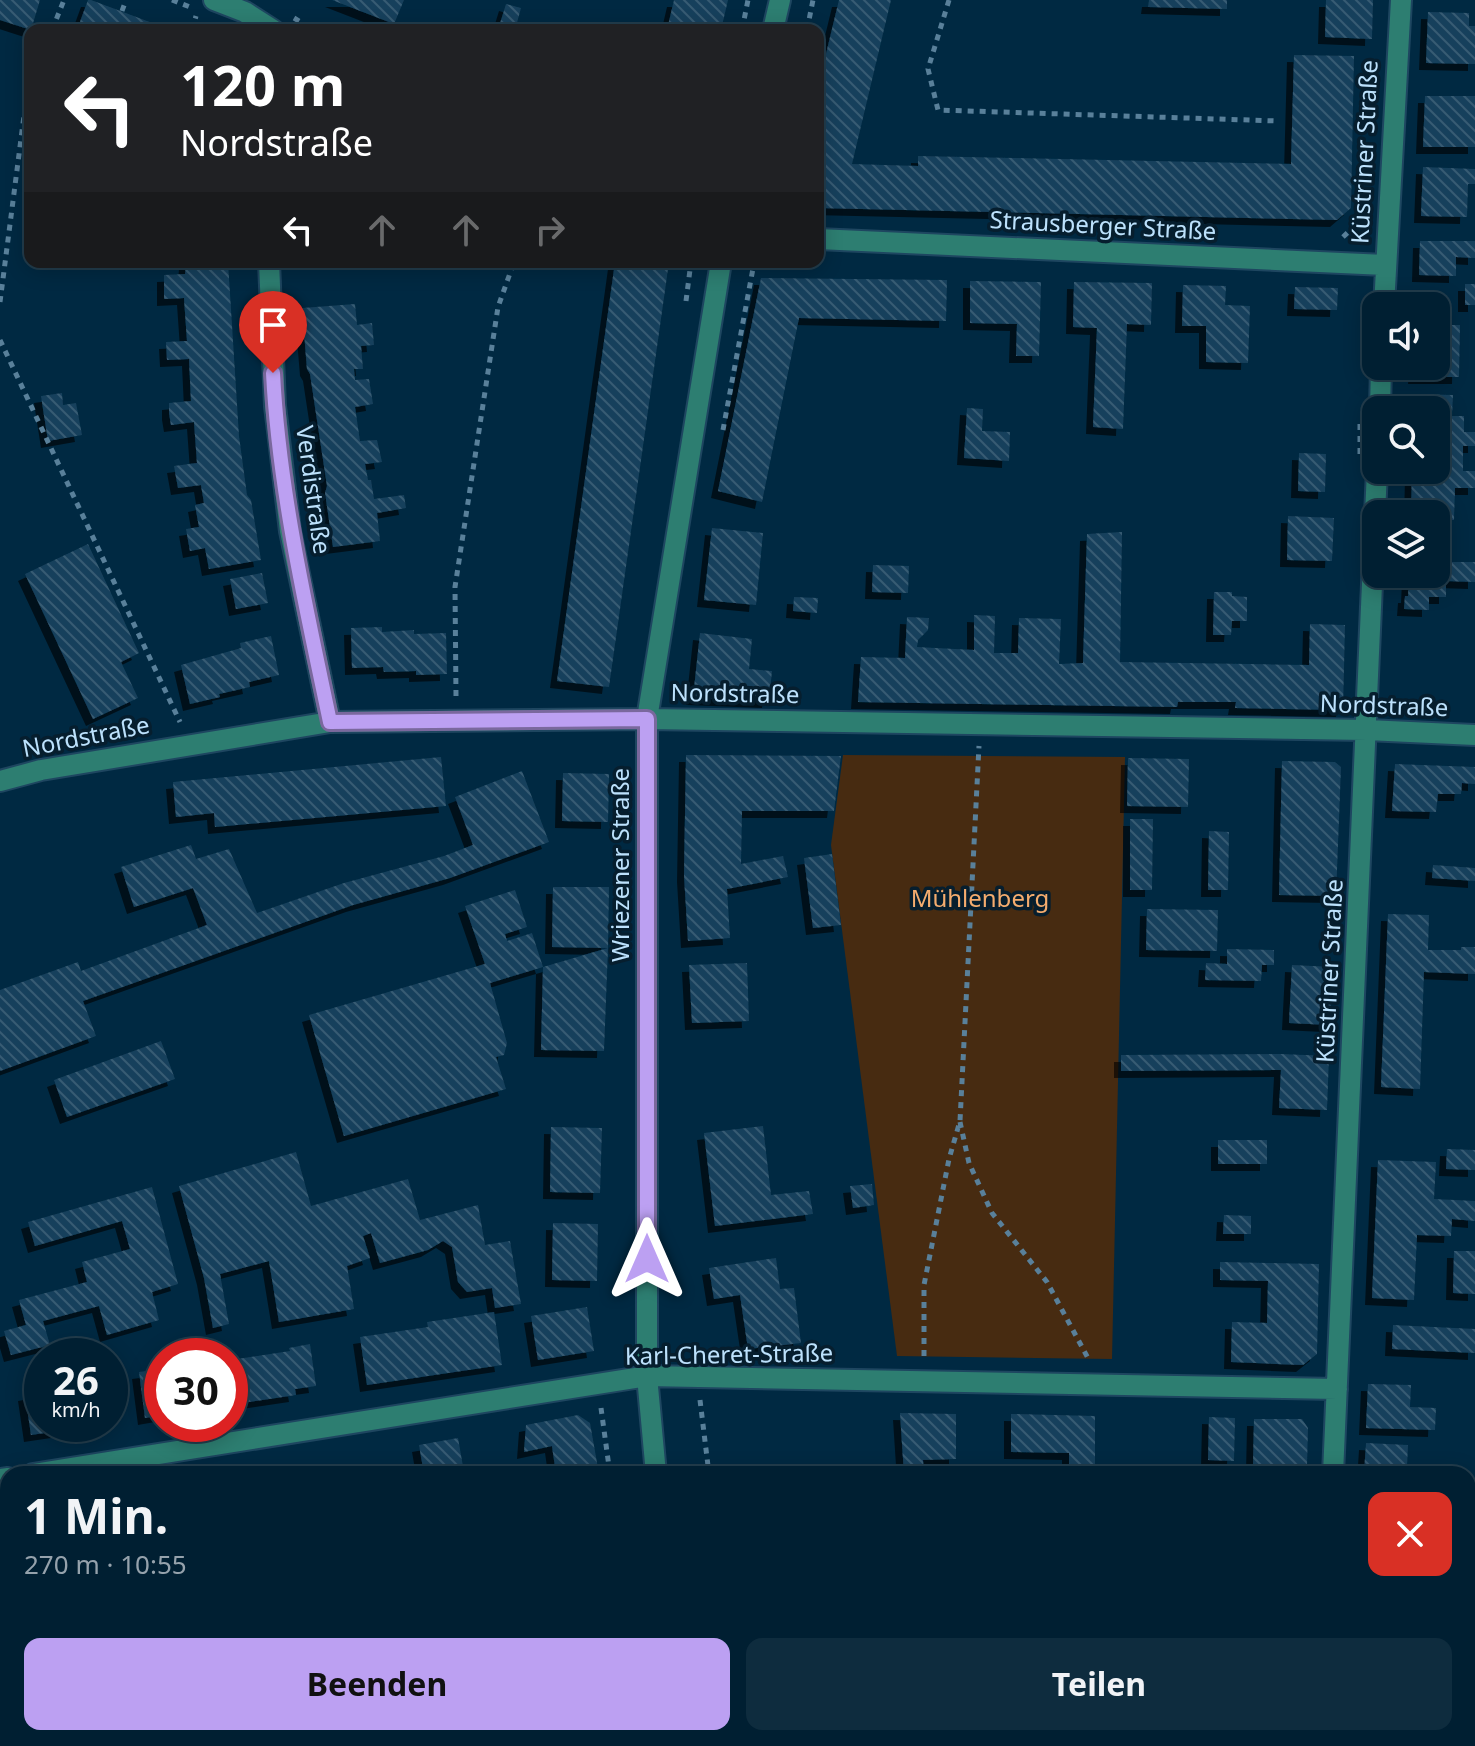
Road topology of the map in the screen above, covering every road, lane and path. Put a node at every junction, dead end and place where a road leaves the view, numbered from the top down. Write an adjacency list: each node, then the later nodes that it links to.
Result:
1 (64, 0): 10 (path)
2 (126, 0): 9 (path)
3 (214, 0): 11 (street)
4 (748, 0): 12 (path)
5 (780, 0): 13 (street)
6 (813, 0): 14 (path)
7 (949, 0): 16 (path)
8 (1401, 0): 20 (street, Küstriner Straße)
9 (122, 11)
10 (54, 24)
11 (263, 24)
12 (743, 24)
13 (774, 24)
14 (808, 24)
15 (24, 116): 25 (path)
16 (1279, 121)
17 (1365, 217): 18 (path)
18 (1329, 236)
19 (824, 239): 20 (street, Strausberger Straße)
20 (1385, 265): 24 (street, Küstriner Straße)
21 (269, 268): 30 (street, Verdistraße)
22 (512, 268): 29 (path)
23 (720, 268): 28 (street, Wriezener Straße)
24 (1384, 292)
25 (0, 302)
26 (0, 340): 34 (path)
27 (1376, 484): 32 (street, Küstriner Straße)
28 (647, 719): 29 (street, Nordstraße); 31 (street, Nordstraße); 37 (street, Wriezener Straße)
29 (457, 721): 30 (street, Nordstraße)
30 (330, 722): 34 (street, Nordstraße)
31 (980, 724): 32 (street, Nordstraße); 36 (path)
32 (1367, 730): 33 (street, Nordstraße); 41 (street, Küstriner Straße)
33 (1475, 735)
34 (191, 744): 35 (street, Nordstraße)
35 (0, 781)
36 (960, 1121): 39 (path); 40 (path)
37 (647, 1376): 38 (street, Karl-Cheret-Straße); 43 (street, Karl-Cheret-Straße); 45 (street, Wriezener Straße)
38 (701, 1377): 39 (street, Karl-Cheret-Straße); 46 (path)
39 (923, 1381): 40 (street, Karl-Cheret-Straße)
40 (1101, 1384): 41 (street, Karl-Cheret-Straße)
41 (1337, 1389): 47 (street, Küstriner Straße)
42 (602, 1408): 44 (path)
43 (83, 1466)
44 (609, 1466)
45 (655, 1466)
46 (708, 1466)
47 (1333, 1466)

